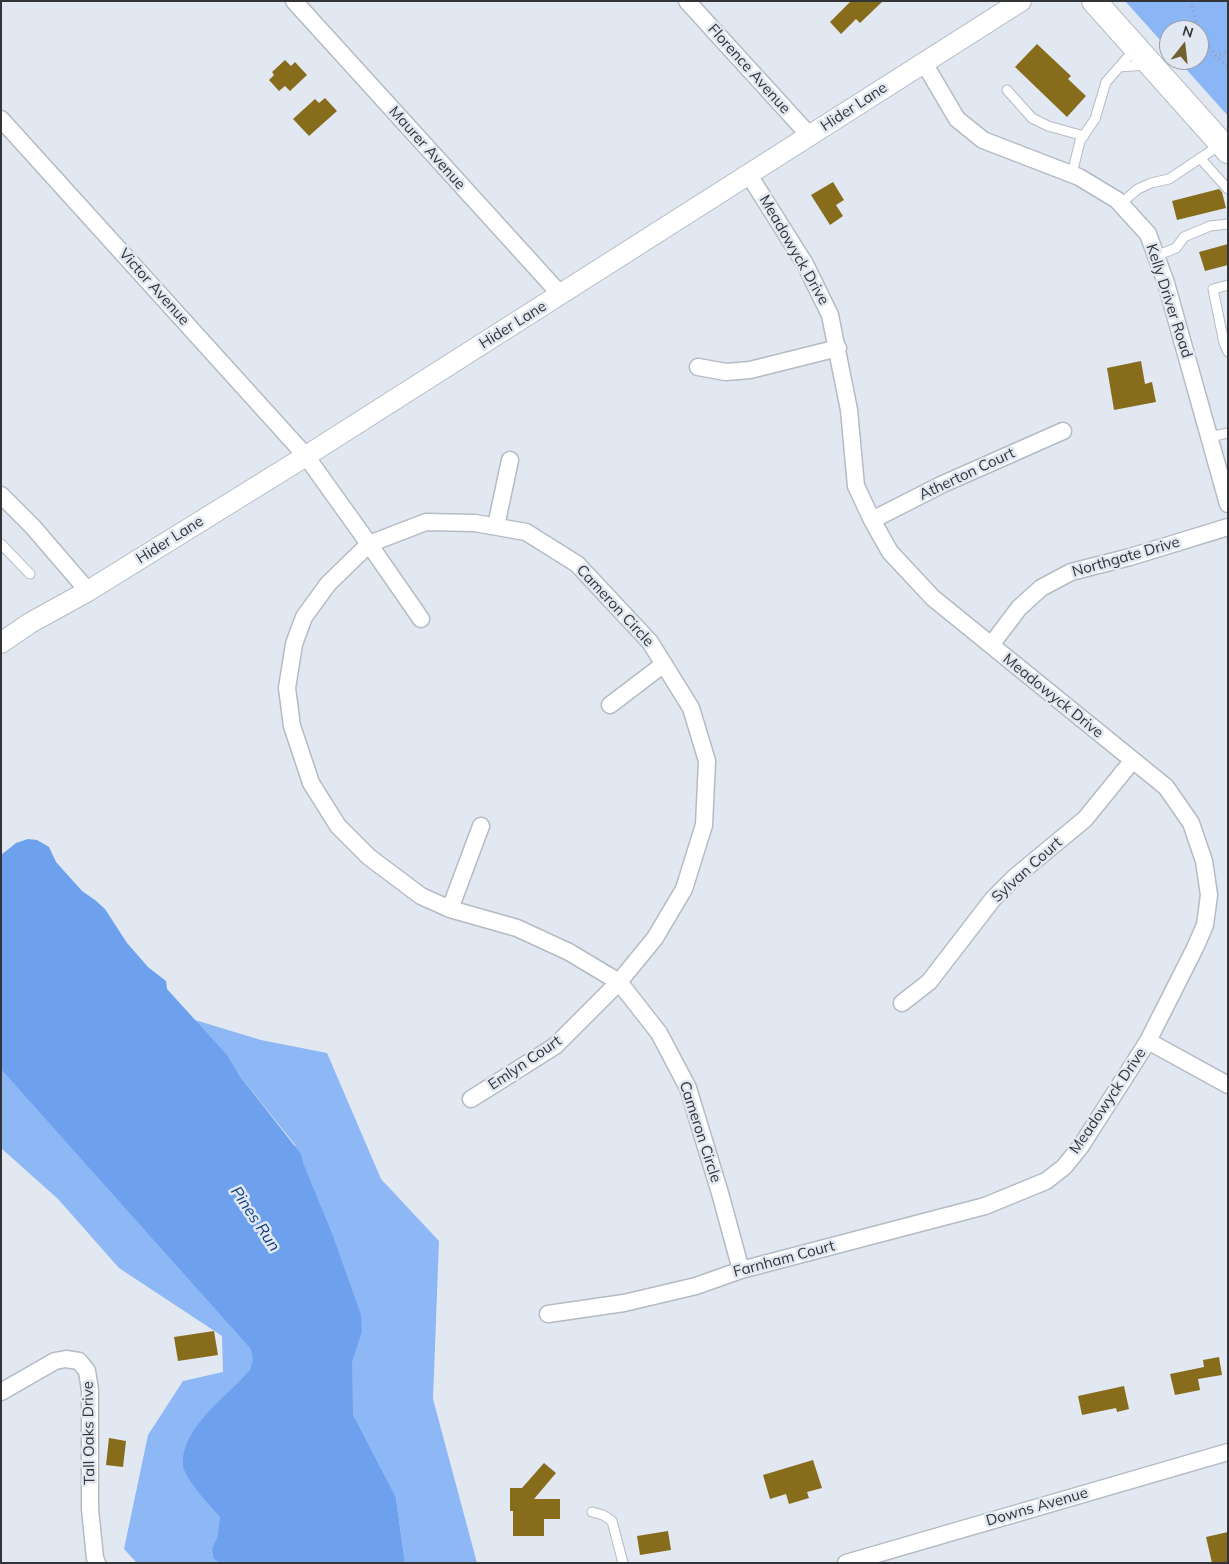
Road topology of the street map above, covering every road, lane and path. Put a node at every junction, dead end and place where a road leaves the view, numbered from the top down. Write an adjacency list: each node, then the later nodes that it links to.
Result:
1 (294, 1): 25 (street, Maurer Avenue)
2 (687, 1): 14 (street, Florence Avenue)
3 (1022, 1): 9 (street, Hider Lane)
4 (1094, 1): 8 (main road)
5 (1191, 1): 7 (path)
6 (1228, 52): 7 (path)
7 (1215, 56): 11 (path)
8 (1143, 57): 10 (lane); 10 (lane); 16 (main road)
9 (924, 63): 14 (street, Hider Lane); 18 (street, Kelly Driver Road)
10 (1119, 67): 15 (lane)
11 (1228, 67)
12 (1007, 90): 15 (lane)
13 (1, 119): 32 (street, Victor Avenue)
14 (810, 136): 19 (street, Hider Lane)
15 (1084, 136): 18 (lane)
16 (1224, 148): 17 (lane)
17 (1200, 158): 20 (lane); 21 (lane)
18 (1072, 174): 21 (street, Kelly Driver Road)
19 (749, 175): 25 (street, Hider Lane); 26 (street, Meadowyck Drive)
20 (1228, 189)
21 (1120, 204): 23 (street, Kelly Driver Road)
22 (1228, 224): 23 (lane)
23 (1156, 256): 31 (street, Kelly Driver Road)
24 (1228, 285): 27 (lane)
25 (561, 295): 32 (street, Hider Lane)
26 (838, 348): 28 (street); 36 (street, Meadowyck Drive)
27 (1228, 352)
28 (698, 367)
29 (1063, 430): 36 (street, Atherton Court)
30 (1228, 433): 31 (lane)
31 (1209, 437): 35 (street, Kelly Driver Road)
32 (306, 456): 40 (street); 42 (street, Hider Lane)
33 (510, 460): 37 (street)
34 (1, 495): 42 (street)
35 (1228, 504)
36 (872, 520): 45 (street, Meadowyck Drive)
37 (496, 526): 40 (street, Cameron Circle); 46 (street, Cameron Circle)
38 (1228, 527): 45 (street, Northgate Drive)
39 (1, 544): 41 (lane)
40 (370, 544): 43 (street); 50 (street, Cameron Circle)
41 (30, 574)
42 (88, 591): 44 (street, Hider Lane)
43 (420, 619)
44 (1, 643)
45 (991, 645): 48 (street, Meadowyck Drive)
46 (664, 664): 47 (street); 51 (street, Cameron Circle)
47 (610, 705)
48 (1132, 760): 52 (street, Sylvan Court); 53 (street, Meadowyck Drive)
49 (481, 826): 50 (street)
50 (450, 909): 51 (street, Cameron Circle)
51 (619, 982): 55 (street, Emlyn Court); 57 (street, Cameron Circle)
52 (902, 1003)
53 (1148, 1041): 54 (street); 56 (street, Meadowyck Drive)
54 (1228, 1085)
55 (471, 1099)
56 (1018, 1194): 57 (street, Farnham Court)
57 (741, 1270): 58 (street, Farnham Court)
58 (548, 1314)
59 (1, 1392): 62 (street, Tall Oaks Drive)
60 (1228, 1452): 64 (street, Downs Avenue)
61 (592, 1512): 63 (lane)
62 (97, 1563)
63 (623, 1563)
64 (846, 1563)

